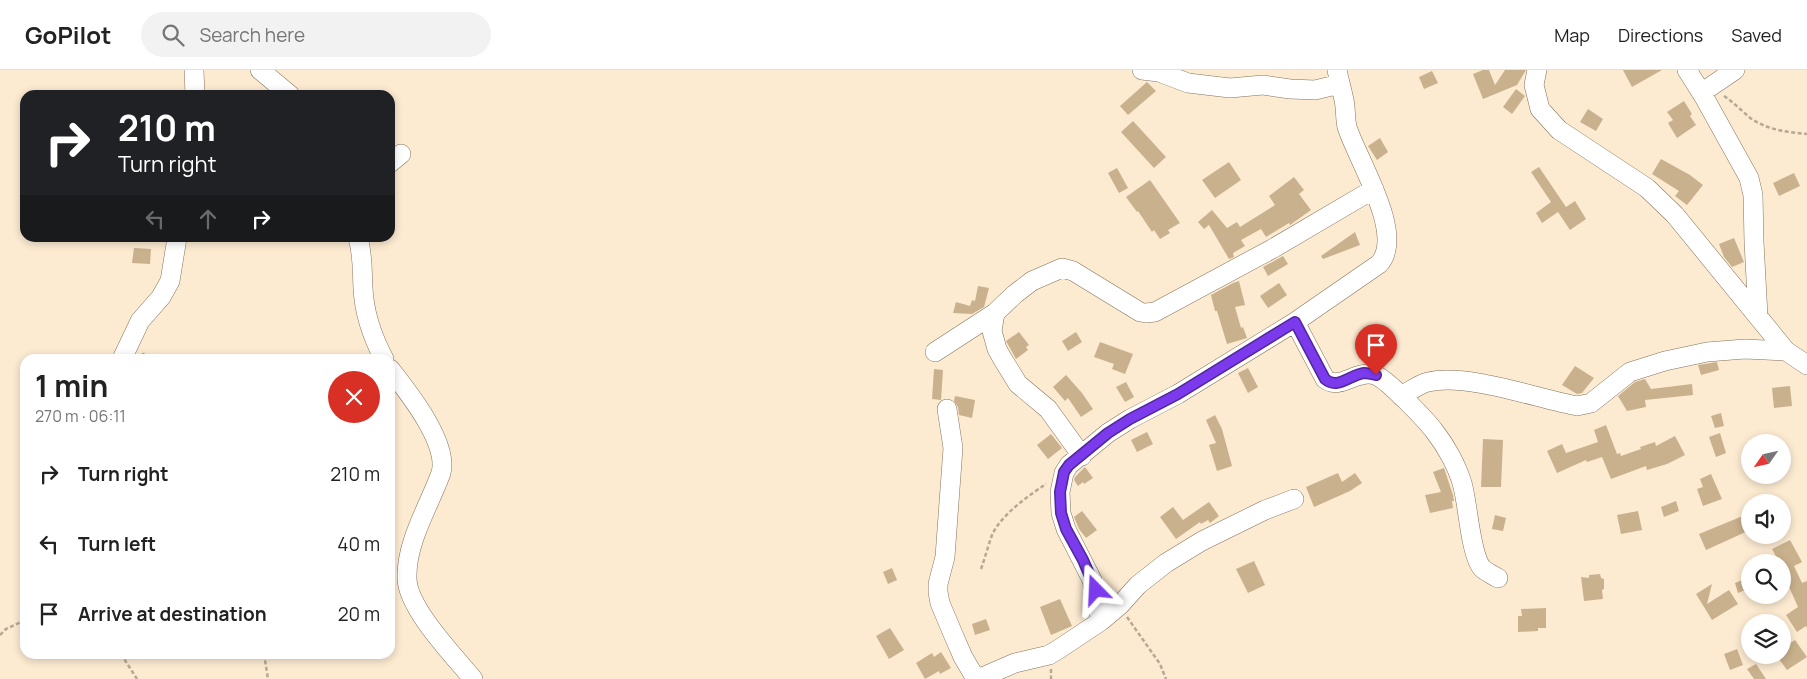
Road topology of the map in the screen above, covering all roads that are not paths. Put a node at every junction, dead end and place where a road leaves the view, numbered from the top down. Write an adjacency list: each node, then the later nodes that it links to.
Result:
1 (194, 70): 9 (street)
2 (260, 70): 10 (street)
3 (1142, 70): 7 (street)
4 (1537, 70): 15 (street)
5 (1687, 70): 15 (street)
6 (1735, 70): 8 (street)
7 (1338, 77): 11 (street)
8 (1710, 87)
9 (195, 90)
10 (284, 90)
11 (1374, 189): 14 (street); 16 (street)
12 (176, 242): 19 (street)
13 (359, 242): 20 (street)
14 (995, 313): 18 (street); 25 (street)
15 (1758, 316): 17 (street)
16 (1295, 322): 23 (street); 25 (street)
17 (1786, 351): 21 (street); 23 (street)
18 (935, 352)
19 (124, 354)
20 (382, 354)
21 (1807, 365)
22 (395, 376): 29 (street)
23 (1400, 396): 27 (street)
24 (947, 409): 30 (street)
25 (1082, 456): 28 (street)
26 (1294, 499): 28 (street)
27 (1498, 578)
28 (1101, 621): 30 (street)
29 (474, 679)
30 (977, 679)

